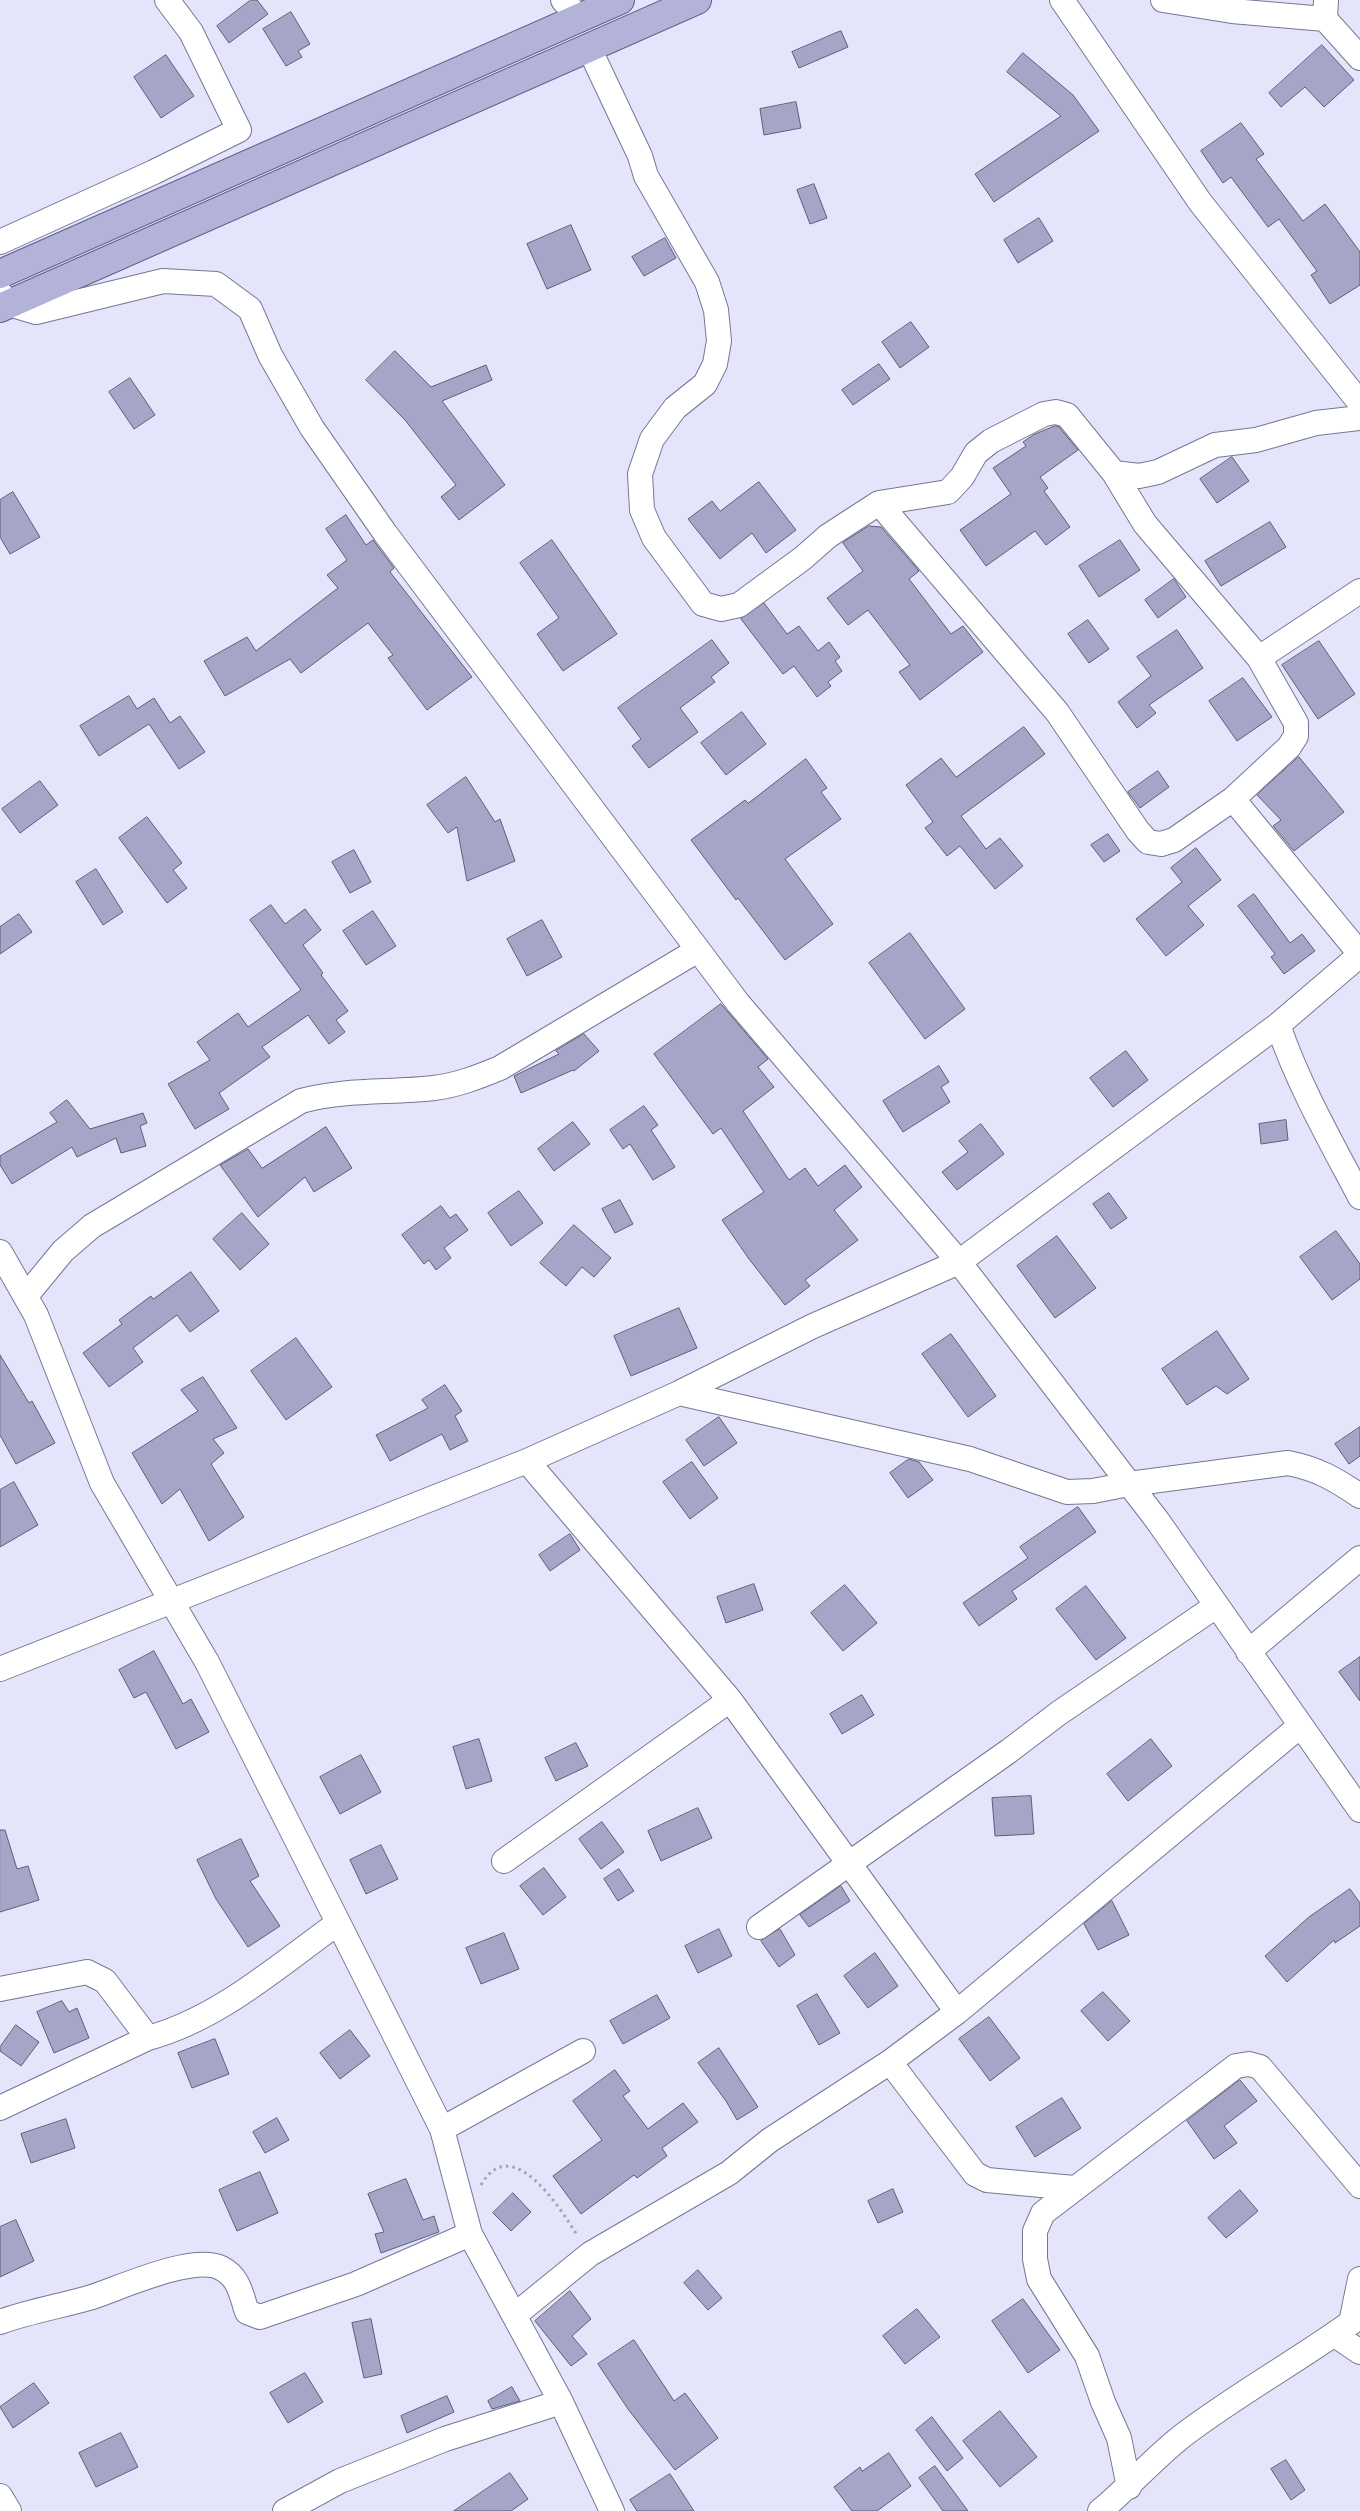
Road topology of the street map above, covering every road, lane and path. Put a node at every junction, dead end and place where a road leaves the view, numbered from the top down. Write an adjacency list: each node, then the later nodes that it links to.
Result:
1 (167, 0): 10 (street)
2 (620, 0): 6 (main road)
3 (697, 0): 8 (main road)
4 (1062, 0): 15 (street)
5 (1163, 0): 7 (street)
6 (571, 9): 11 (main road)
7 (1326, 9): 9 (street)
8 (589, 48): 14 (main road); 18 (street)
9 (1360, 58)
10 (239, 130): 11 (street); 12 (street)
11 (250, 163): 13 (main road)
12 (0, 242)
13 (0, 274)
14 (3, 302): 22 (street)
15 (1360, 403)
16 (1360, 418): 17 (street)
17 (1114, 474): 18 (street); 20 (street)
18 (879, 503): 21 (street)
19 (1360, 591): 20 (street)
20 (1259, 658): 21 (street)
21 (1233, 799): 23 (street)
22 (698, 950): 27 (street); 28 (street)
23 (1360, 954): 24 (street)
24 (1278, 1025): 25 (street); 27 (street)
25 (1360, 1197)
26 (0, 1252): 28 (street)
27 (959, 1262): 29 (street); 31 (street)
28 (26, 1296): 34 (street)
29 (679, 1393): 30 (street); 31 (street)
30 (527, 1461): 34 (street); 38 (street)
31 (1129, 1484): 32 (street); 35 (street)
32 (1360, 1496)
33 (1360, 1558): 36 (street)
34 (170, 1602): 37 (street); 43 (street)
35 (1216, 1606): 36 (street); 42 (street)
36 (1248, 1652): 39 (street)
37 (0, 1668)
38 (730, 1700): 41 (street); 42 (street)
39 (1300, 1726): 40 (street); 46 (street)
40 (1360, 1810)
41 (504, 1861)
42 (848, 1865): 44 (street); 46 (street)
43 (338, 1923): 47 (street); 51 (street)
44 (758, 1927)
45 (0, 1990): 47 (street)
46 (956, 2012): 49 (street)
47 (148, 2038): 50 (street)
48 (583, 2051): 51 (street)
49 (890, 2062): 53 (street); 55 (street)
50 (0, 2108)
51 (442, 2130): 54 (street)
52 (1360, 2186): 53 (street)
53 (1074, 2188): 62 (street)
54 (467, 2223): 55 (path); 57 (street); 58 (street)
55 (590, 2254): 57 (street)
56 (1360, 2279): 59 (street)
57 (515, 2315): 61 (street)
58 (0, 2322)
59 (1348, 2324): 60 (street); 62 (street)
60 (1360, 2352)
61 (560, 2402): 65 (street); 66 (street)
62 (1129, 2487): 67 (street)
63 (0, 2496): 64 (street)
64 (9, 2511)
65 (285, 2511)
66 (612, 2511)
67 (1100, 2511)

